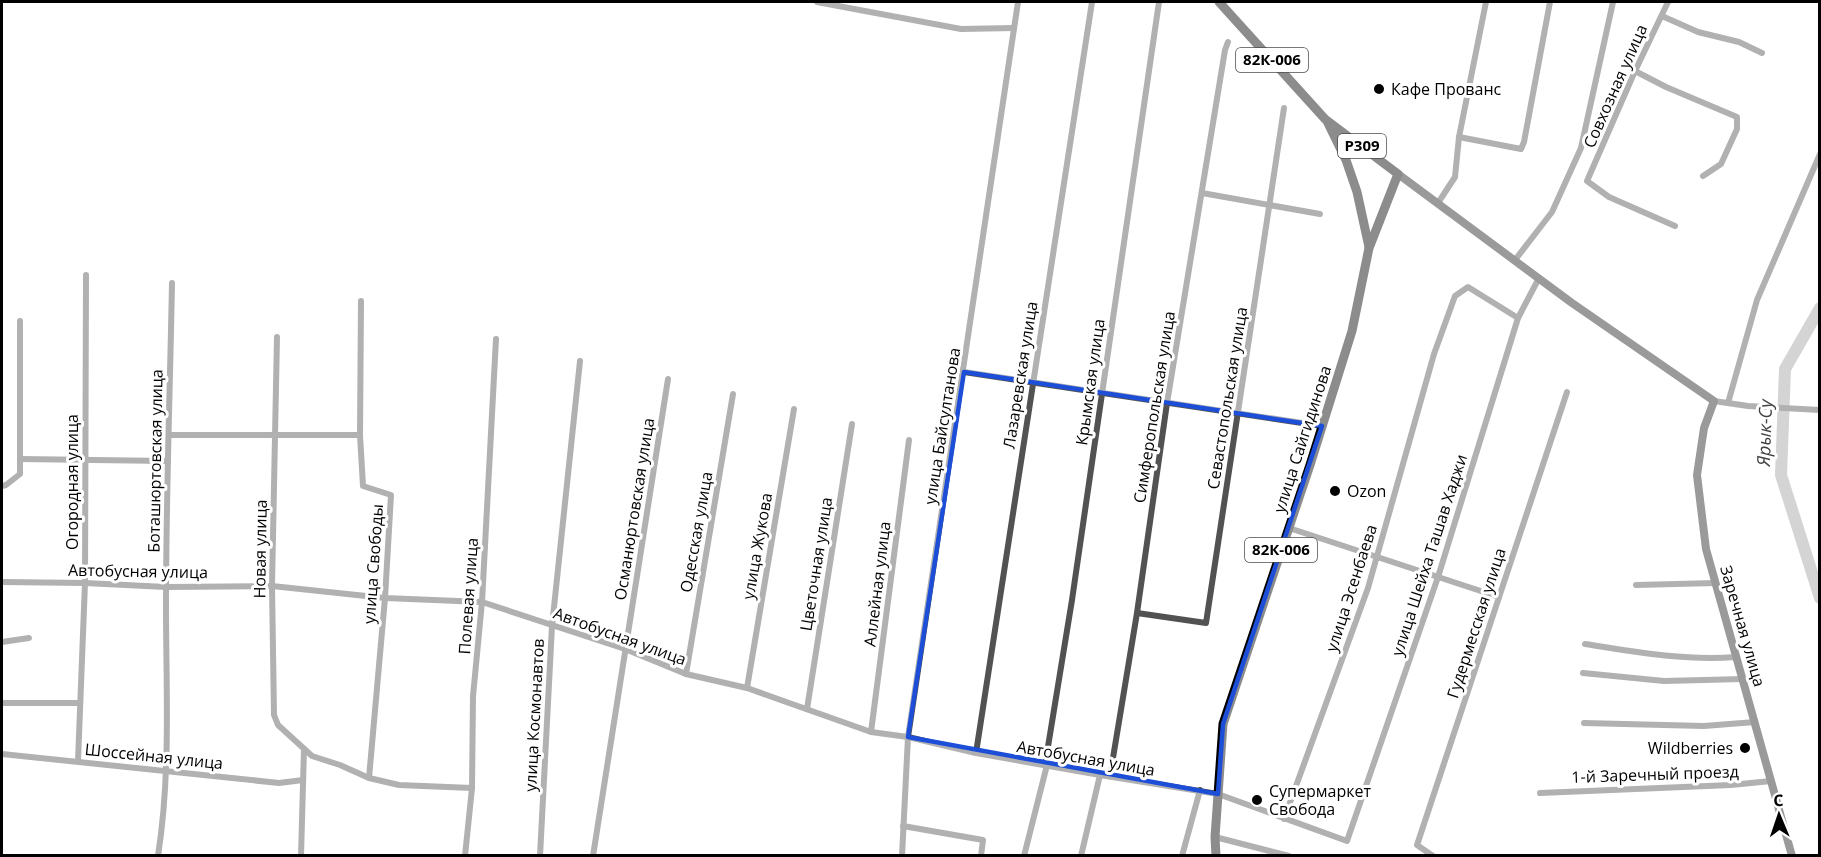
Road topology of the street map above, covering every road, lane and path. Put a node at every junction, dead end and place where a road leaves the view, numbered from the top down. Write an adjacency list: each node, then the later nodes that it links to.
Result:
1 (817, 2): 11 (street)
2 (1018, 2): 11 (street, улица Байсултанова)
3 (1092, 2): 39 (street, Лазаревская улица)
4 (1159, 2): 41 (street, Крымская улица)
5 (1219, 2): 16 (main road, 82К-006)
6 (1486, 2): 17 (street)
7 (1550, 2): 17 (street)
8 (1613, 2): 27 (street)
9 (1668, 2): 10 (street, Совхозная улица)
10 (1662, 16): 13 (street); 14 (street, Совхозная улица)
11 (1014, 28): 37 (street, улица Байсултанова)
12 (1228, 42): 21 (street, Симферопольская улица)
13 (1762, 53)
14 (1635, 71): 20 (street); 25 (street, Совхозная улица)
15 (1284, 108): 23 (street, Севастопольская улица)
16 (1326, 119): 19 (main road, Р309); 26 (main road, 82К-006)
17 (1458, 137): 22 (street)
18 (1820, 154): 45 (street)
19 (1398, 174): 22 (main road); 26 (main road, улица Сайгидинова)
20 (1703, 176)
21 (1202, 193): 23 (street); 44 (street, Симферопольская улица)
22 (1438, 203): 27 (main road)
23 (1269, 205): 24 (street); 48 (street, Севастопольская улица)
24 (1320, 214)
25 (1676, 226)
26 (1369, 248): 50 (main road, улица Сайгидинова / 82К-006)
27 (1515, 260): 29 (main road)
28 (86, 275): 56 (street, Огородная улица)
29 (1539, 278): 32 (street, улица Шейха Ташав Хаджи); 43 (main road)
30 (172, 283): 51 (street, Боташюртовская улица)
31 (361, 301): 53 (street, улица Свободы)
32 (1518, 318): 60 (street, улица Эсенбаева); 61 (street, улица Шейха Ташав Хаджи)
33 (20, 321): 55 (street)
34 (277, 337): 52 (street, Новая улица)
35 (496, 339): 70 (street, Полевая улица)
36 (580, 361): 72 (street, улица Космонавтов)
37 (964, 372): 39 (street); 88 (street, улица Байсултанова)
38 (668, 380): 76 (street, Османюртовская улица)
39 (1033, 382): 41 (street); 90 (street, Лазаревская улица)
40 (1567, 392): 68 (street, Гудермесская улица)
41 (1102, 393): 44 (street); 93 (street, Крымская улица)
42 (733, 394): 79 (street, Одесская улица)
43 (1714, 401): 45 (street); 64 (main road, Заречная улица)
44 (1167, 403): 48 (street); 71 (street, Симферопольская улица)
45 (1728, 404): 47 (street)
46 (794, 409): 81 (street, улица Жукова)
47 (1820, 410)
48 (1238, 414): 50 (street); 71 (street, Севастопольская улица)
49 (852, 424): 84 (street, Цветочная улица)
50 (1322, 426): 59 (main road, улица Сайгидинова / 82К-006)
51 (169, 435): 52 (street); 57 (street, Боташюртовская улица)
52 (276, 435): 53 (street); 66 (street, Новая улица)
53 (360, 435): 69 (street, улица Свободы)
54 (909, 440): 87 (street, Аллейная улица)
55 (20, 459): 56 (street); 58 (street)
56 (85, 460): 57 (street); 63 (street, Огородная улица)
57 (168, 461): 67 (street, Боташюртовская улица)
58 (2, 486)
59 (1289, 528): 60 (street); 103 (main road, улица Сайгидинова / 82К-006)
60 (1378, 556): 61 (street); 104 (street, улица Эсенбаева)
61 (1437, 577): 68 (street); 107 (street, улица Шейха Ташав Хаджи)
62 (2, 582): 63 (street, Автобусная улица)
63 (85, 583): 67 (street, Автобусная улица); 83 (street, Огородная улица)
64 (1716, 583): 65 (street); 77 (main road, Заречная улица)
65 (1636, 585)
66 (272, 586): 67 (street, Автобусная улица); 69 (street, Автобусная улица); 89 (street, Новая улица)
67 (166, 587): 94 (street, Боташюртовская улица)
68 (1498, 597): 120 (street, Гудермесская улица)
69 (385, 598): 70 (street, Автобусная улица); 97 (street, улица Свободы)
70 (482, 603): 72 (street, Автобусная улица); 100 (street, Полевая улица)
71 (1137, 613): 96 (street, Симферопольская улица)
72 (552, 626): 76 (street, Автобусная улица); 111 (street, улица Космонавтов)
73 (29, 638): 74 (street)
74 (2, 642)
75 (1585, 644): 77 (street)
76 (625, 649): 79 (street, Автобусная улица); 112 (street, Османюртовская улица)
77 (1736, 657): 80 (main road, Заречная улица)
78 (1583, 673): 80 (street)
79 (686, 674): 81 (street, Автобусная улица)
80 (1743, 679): 85 (main road, Заречная улица)
81 (747, 688): 84 (street, Автобусная улица)
82 (2, 703): 83 (street)
83 (80, 704): 92 (street, Огородная улица)
84 (807, 710): 87 (street, Автобусная улица)
85 (1755, 722): 86 (street); 99 (main road, Заречная улица)
86 (1584, 723)
87 (871, 732): 88 (street, Автобусная улица)
88 (908, 738): 90 (street, Автобусная улица); 105 (street, улица Байсултанова)
89 (304, 749): 97 (street, Новая улица); 98 (street)
90 (976, 753): 93 (street, Автобусная улица)
91 (2, 754): 92 (street, Шоссейная улица)
92 (78, 761): 94 (street, Шоссейная улица)
93 (1046, 765): 95 (street, Автобусная улица); 115 (street, Крымская улица)
94 (165, 770): 98 (street, Шоссейная улица); 108 (street, Боташюртовская улица)
95 (1100, 775): 96 (street, Автобусная улица); 116 (street)
96 (1110, 776): 101 (street, Автобусная улица)
97 (369, 778): 100 (street, Новая улица)
98 (303, 780): 109 (street)
99 (1771, 781): 102 (street, 1-й Заречный проезд); 121 (main road, Заречная улица)
100 (472, 788): 110 (street, Полевая улица)
101 (1200, 790): 103 (street, Автобусная улица); 117 (street)
102 (1540, 793)
103 (1218, 794): 104 (street, Автобусная улица); 106 (main road, улица Сайгидинова / 82К-006)
104 (1284, 819): 107 (street, Автобусная улица)
105 (903, 826): 113 (street, улица Байсултанова); 114 (street)
106 (1215, 837): 118 (main road, улица Сайгидинова / 82К-006); 119 (street)
107 (1347, 842)
108 (158, 855)
109 (301, 855)
110 (465, 855)
111 (540, 855)
112 (593, 855)
113 (902, 855)
114 (981, 855)
115 (1024, 855)
116 (1081, 855)
117 (1182, 855)
118 (1216, 855)
119 (1289, 855)
120 (1433, 855)
121 (1792, 855)

